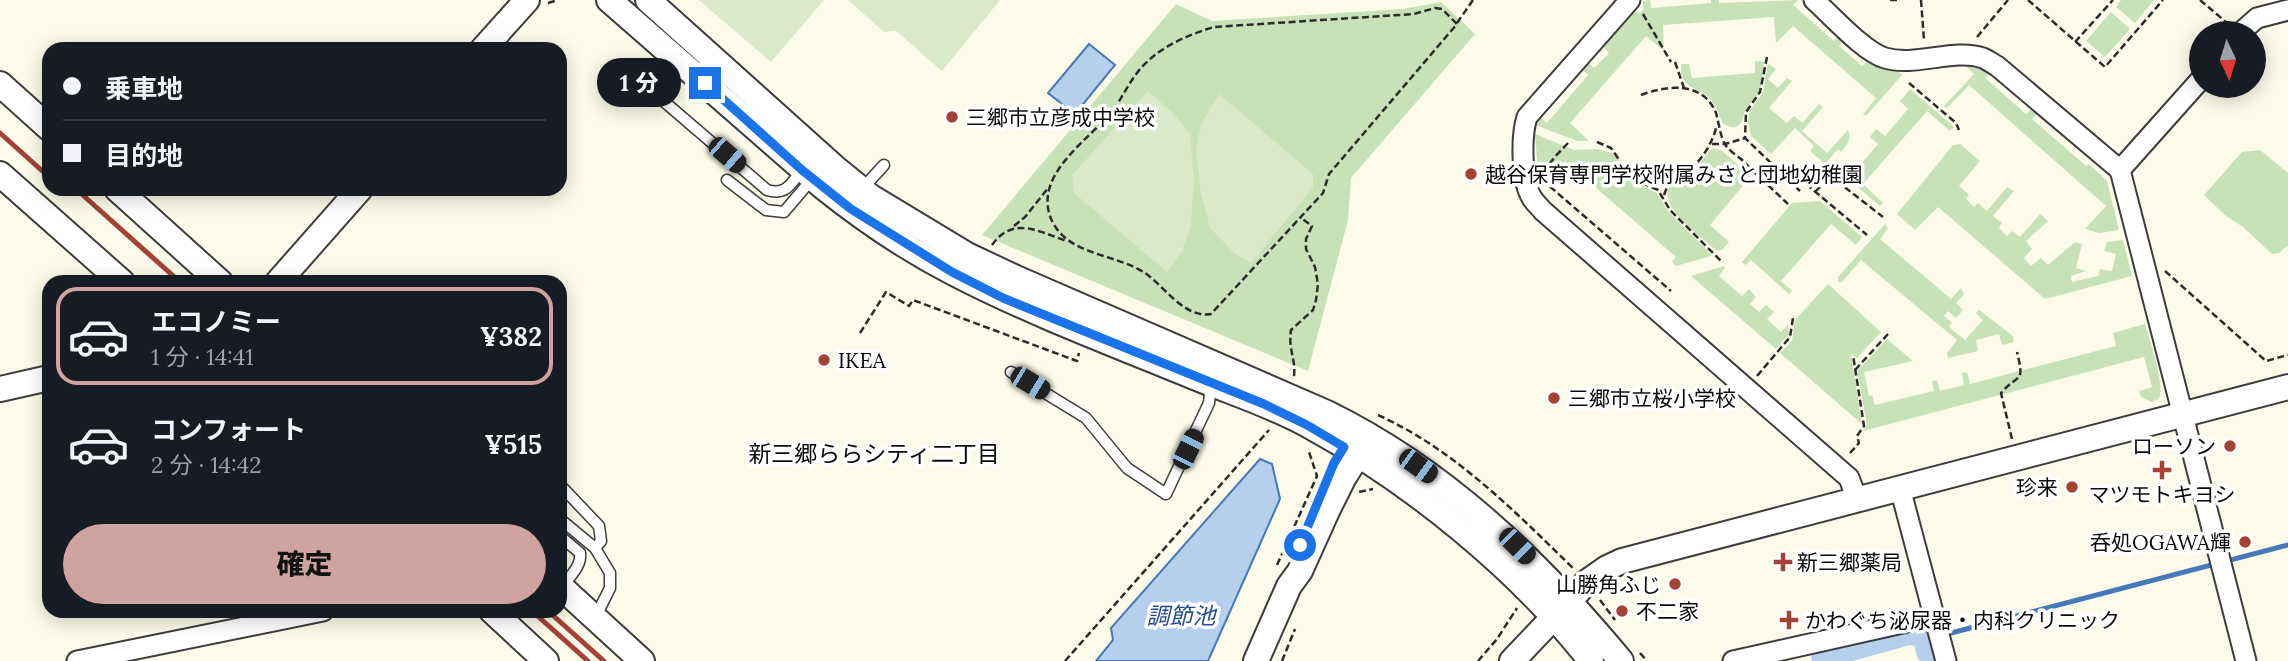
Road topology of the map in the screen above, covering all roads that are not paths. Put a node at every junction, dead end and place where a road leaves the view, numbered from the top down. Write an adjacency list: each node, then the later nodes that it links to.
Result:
1 (527, 0): 8 (street)
2 (609, 0): 16 (street)
3 (648, 0): 18 (street)
4 (1814, 0): 14 (street)
5 (1635, 5): 33 (street)
6 (2288, 10): 7 (street)
7 (2252, 21)
8 (490, 42)
9 (618, 71): 16 (lane)
10 (0, 84): 12 (street)
11 (2189, 93): 14 (street)
12 (42, 122)
13 (884, 164): 18 (lane)
14 (2120, 170): 29 (street)
15 (0, 174): 21 (street)
16 (807, 174): 17 (lane); 26 (street)
17 (727, 180)
18 (862, 189): 30 (street)
19 (125, 196): 22 (street)
20 (354, 196): 23 (street)
21 (114, 275)
22 (212, 275)
23 (284, 275)
24 (1011, 372): 26 (lane)
25 (42, 380): 28 (street)
26 (1210, 384): 30 (street)
27 (2288, 387): 29 (street)
28 (0, 389)
29 (2182, 414): 31 (street); 53 (street)
30 (1356, 445): 39 (street); 48 (street)
31 (1900, 488): 33 (street); 40 (street)
32 (567, 492): 36 (lane)
33 (1857, 499): 39 (street)
34 (567, 525): 36 (lane)
35 (567, 542): 37 (lane)
36 (595, 548): 43 (lane)
37 (567, 579)
38 (567, 593): 43 (street)
39 (1561, 609): 44 (street); 49 (street); 50 (street)
40 (1934, 616): 51 (street); 52 (street)
41 (289, 618): 45 (street)
42 (499, 618): 46 (street)
43 (595, 619): 47 (street)
44 (1631, 656)
45 (77, 661)
46 (545, 661)
47 (642, 661)
48 (1256, 661)
49 (1512, 661)
50 (1591, 661)
51 (1733, 661)
52 (1946, 661)
53 (2246, 661)

